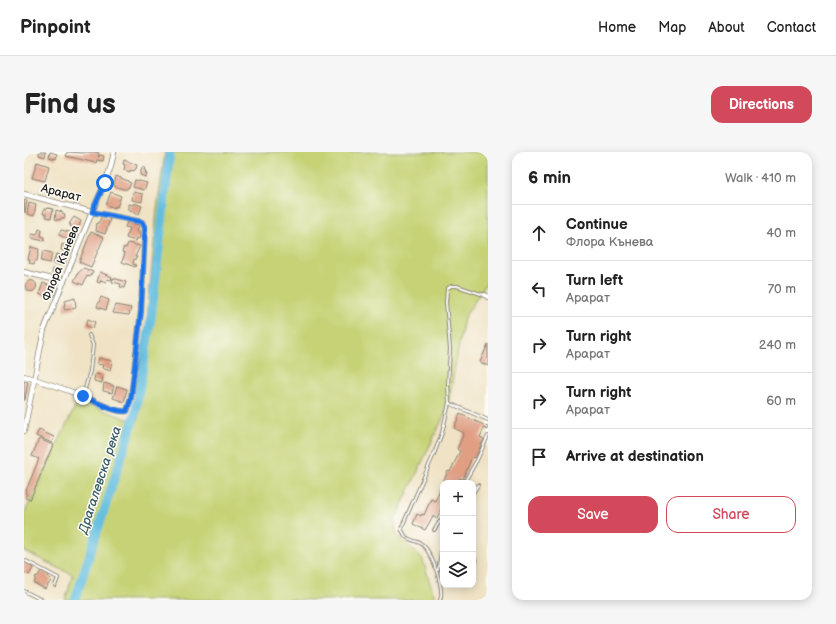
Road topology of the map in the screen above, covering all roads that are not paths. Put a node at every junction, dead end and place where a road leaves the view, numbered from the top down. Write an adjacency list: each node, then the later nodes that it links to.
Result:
1 (114, 152): 3 (street, Флора Кънева)
2 (24, 194): 3 (street, Арарат)
3 (92, 212): 5 (street, Флора Кънева); 10 (street, Арарат)
4 (24, 272): 5 (street)
5 (64, 282): 9 (street, Флора Кънева)
6 (486, 296): 11 (lane)
7 (89, 335): 10 (lane)
8 (24, 376): 9 (street)
9 (35, 380): 10 (street); 13 (street, Флора Кънева)
10 (83, 396)
11 (449, 403): 12 (lane); 22 (lane)
12 (488, 420)
13 (24, 430)
14 (488, 436): 15 (lane)
15 (466, 480)
16 (478, 485): 17 (lane)
17 (476, 488)
18 (440, 521): 19 (lane)
19 (434, 530)
20 (441, 552): 22 (lane)
21 (24, 560): 23 (lane)
22 (438, 571): 25 (lane)
23 (55, 586)
24 (24, 591): 26 (lane)
25 (441, 599)
26 (42, 600)

